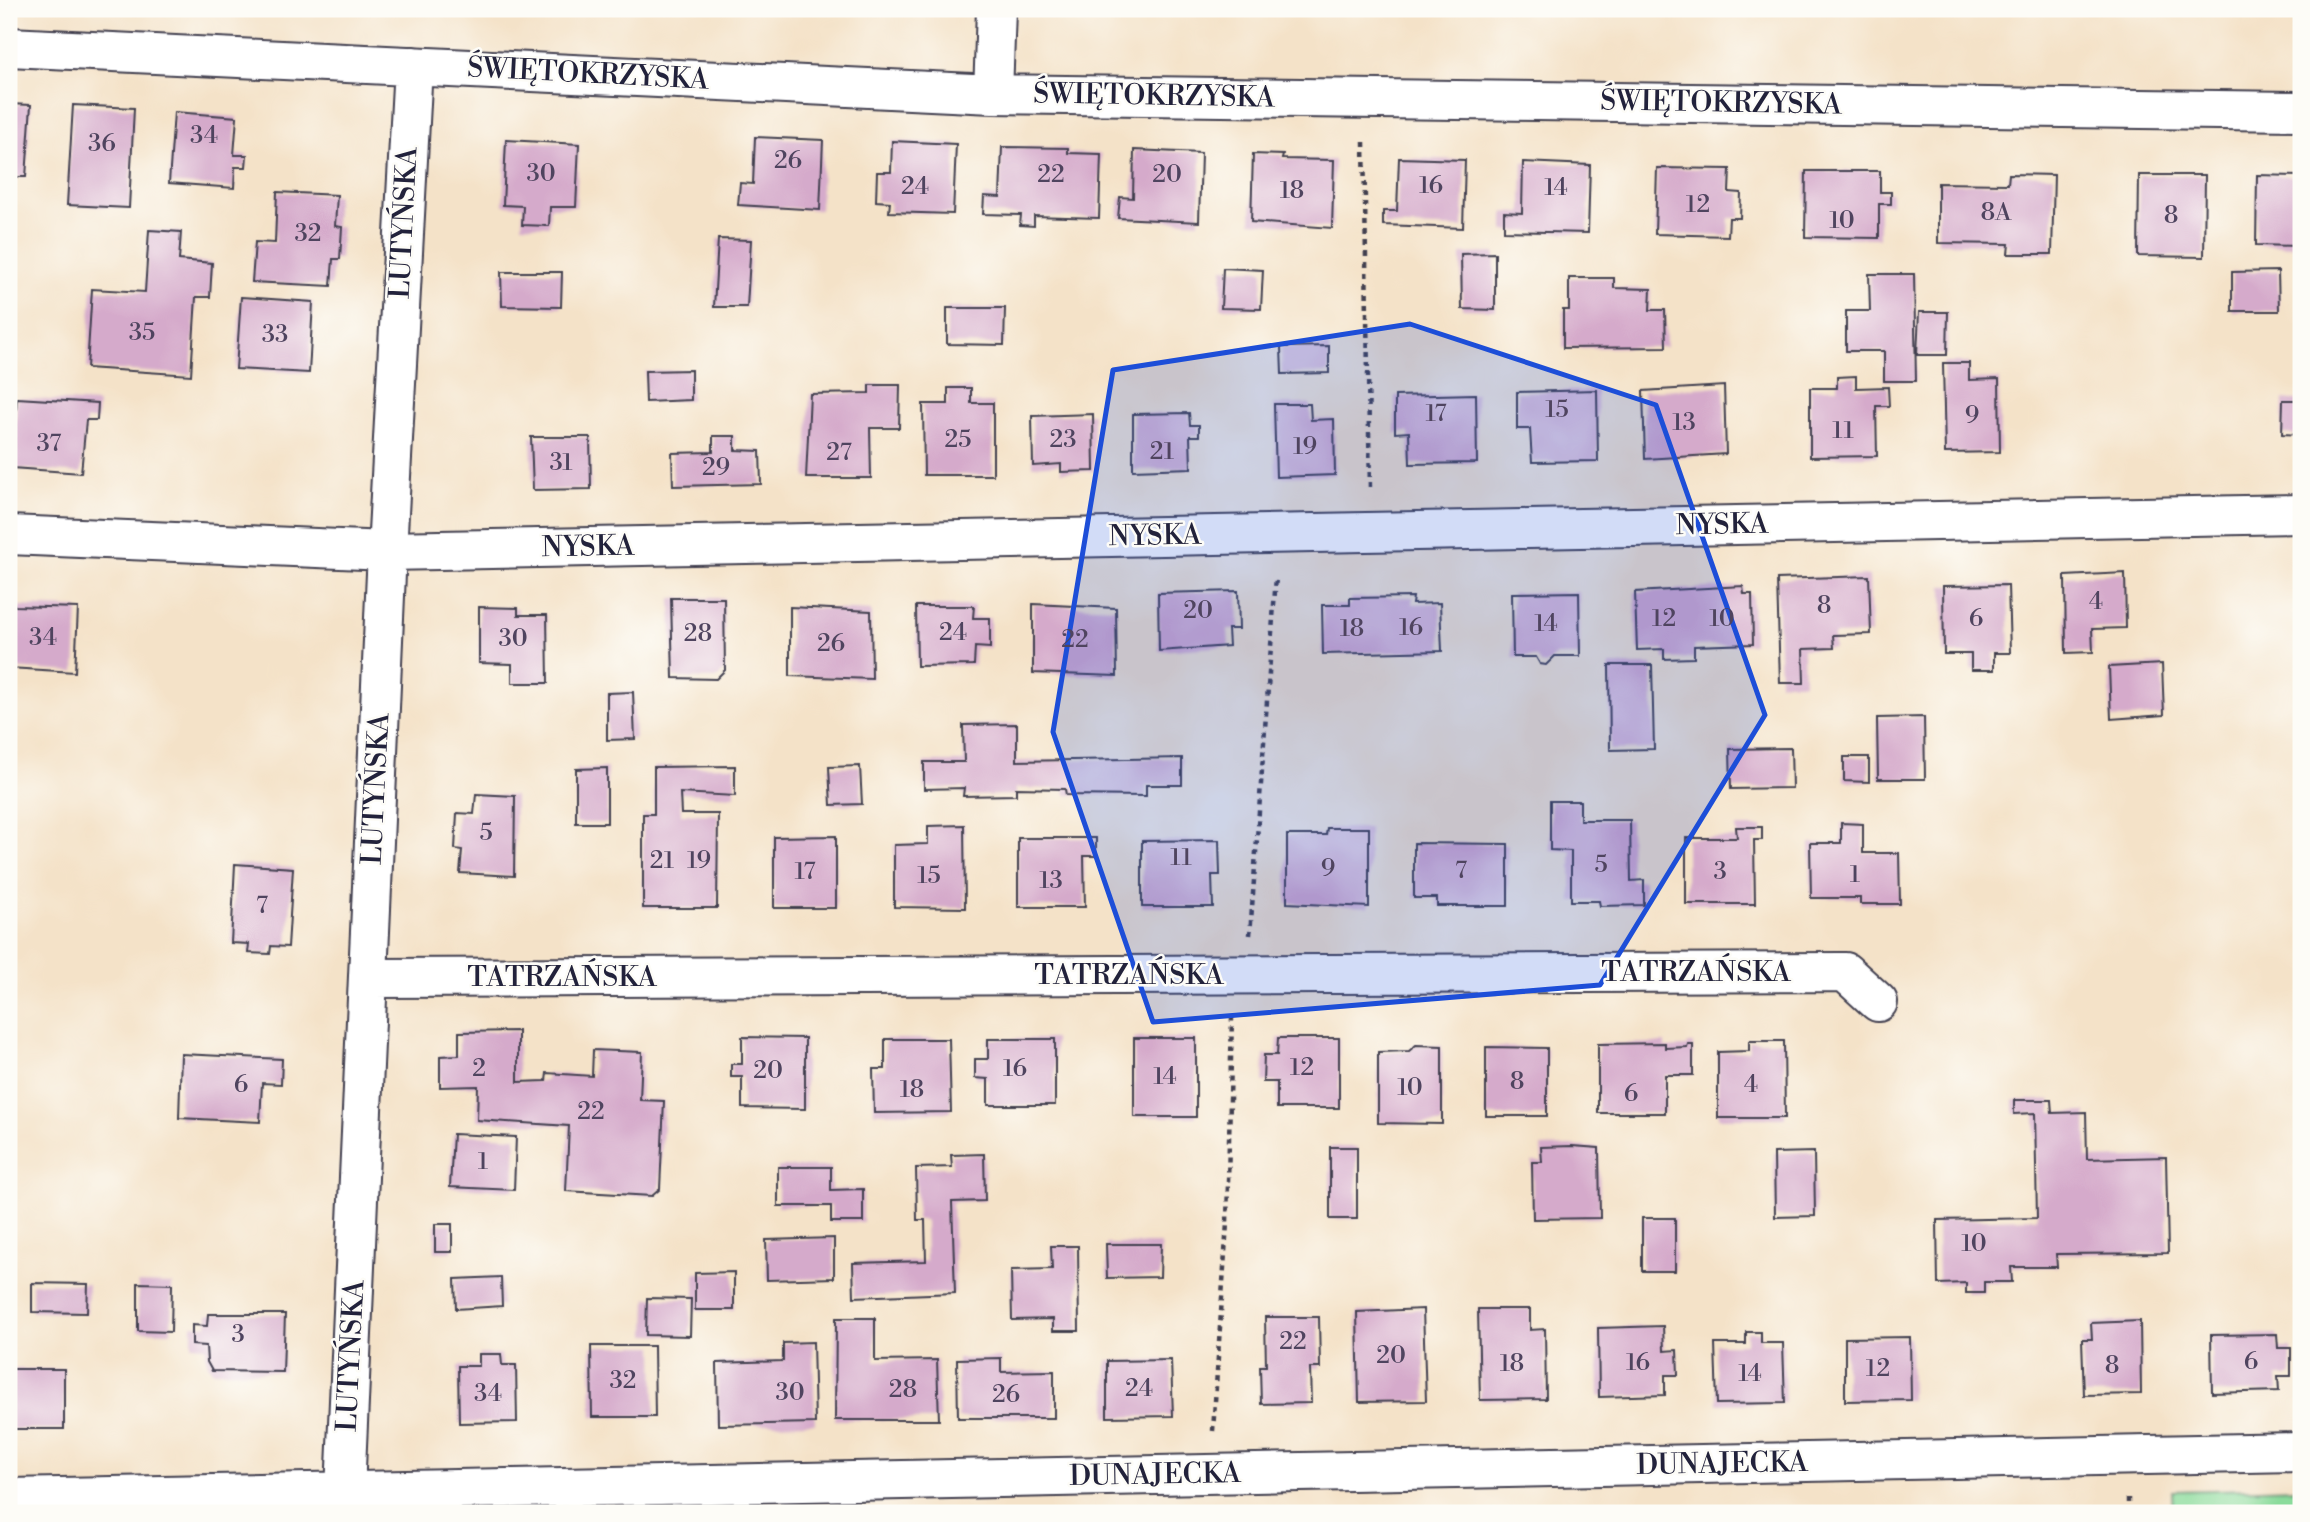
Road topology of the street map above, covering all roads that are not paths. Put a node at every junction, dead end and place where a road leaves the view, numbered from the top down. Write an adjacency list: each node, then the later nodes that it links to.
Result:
1 (996, 9): 4 (street)
2 (9, 47): 3 (street, ŚWIĘTOKRZYSKA)
3 (413, 66): 4 (street, ŚWIĘTOKRZYSKA); 8 (street, LUTYŃSKA)
4 (992, 94): 5 (street, ŚWIĘTOKRZYSKA)
5 (2301, 111)
6 (2301, 514): 8 (street, NYSKA)
7 (9, 535): 8 (street, NYSKA)
8 (387, 551): 9 (street, LUTYŃSKA)
9 (368, 978): 10 (street, TATRZAŃSKA); 13 (street, LUTYŃSKA)
10 (1878, 1002)
11 (2301, 1452): 13 (street, DUNAJECKA)
12 (9, 1498): 13 (street, DUNAJECKA)
13 (345, 1502)

